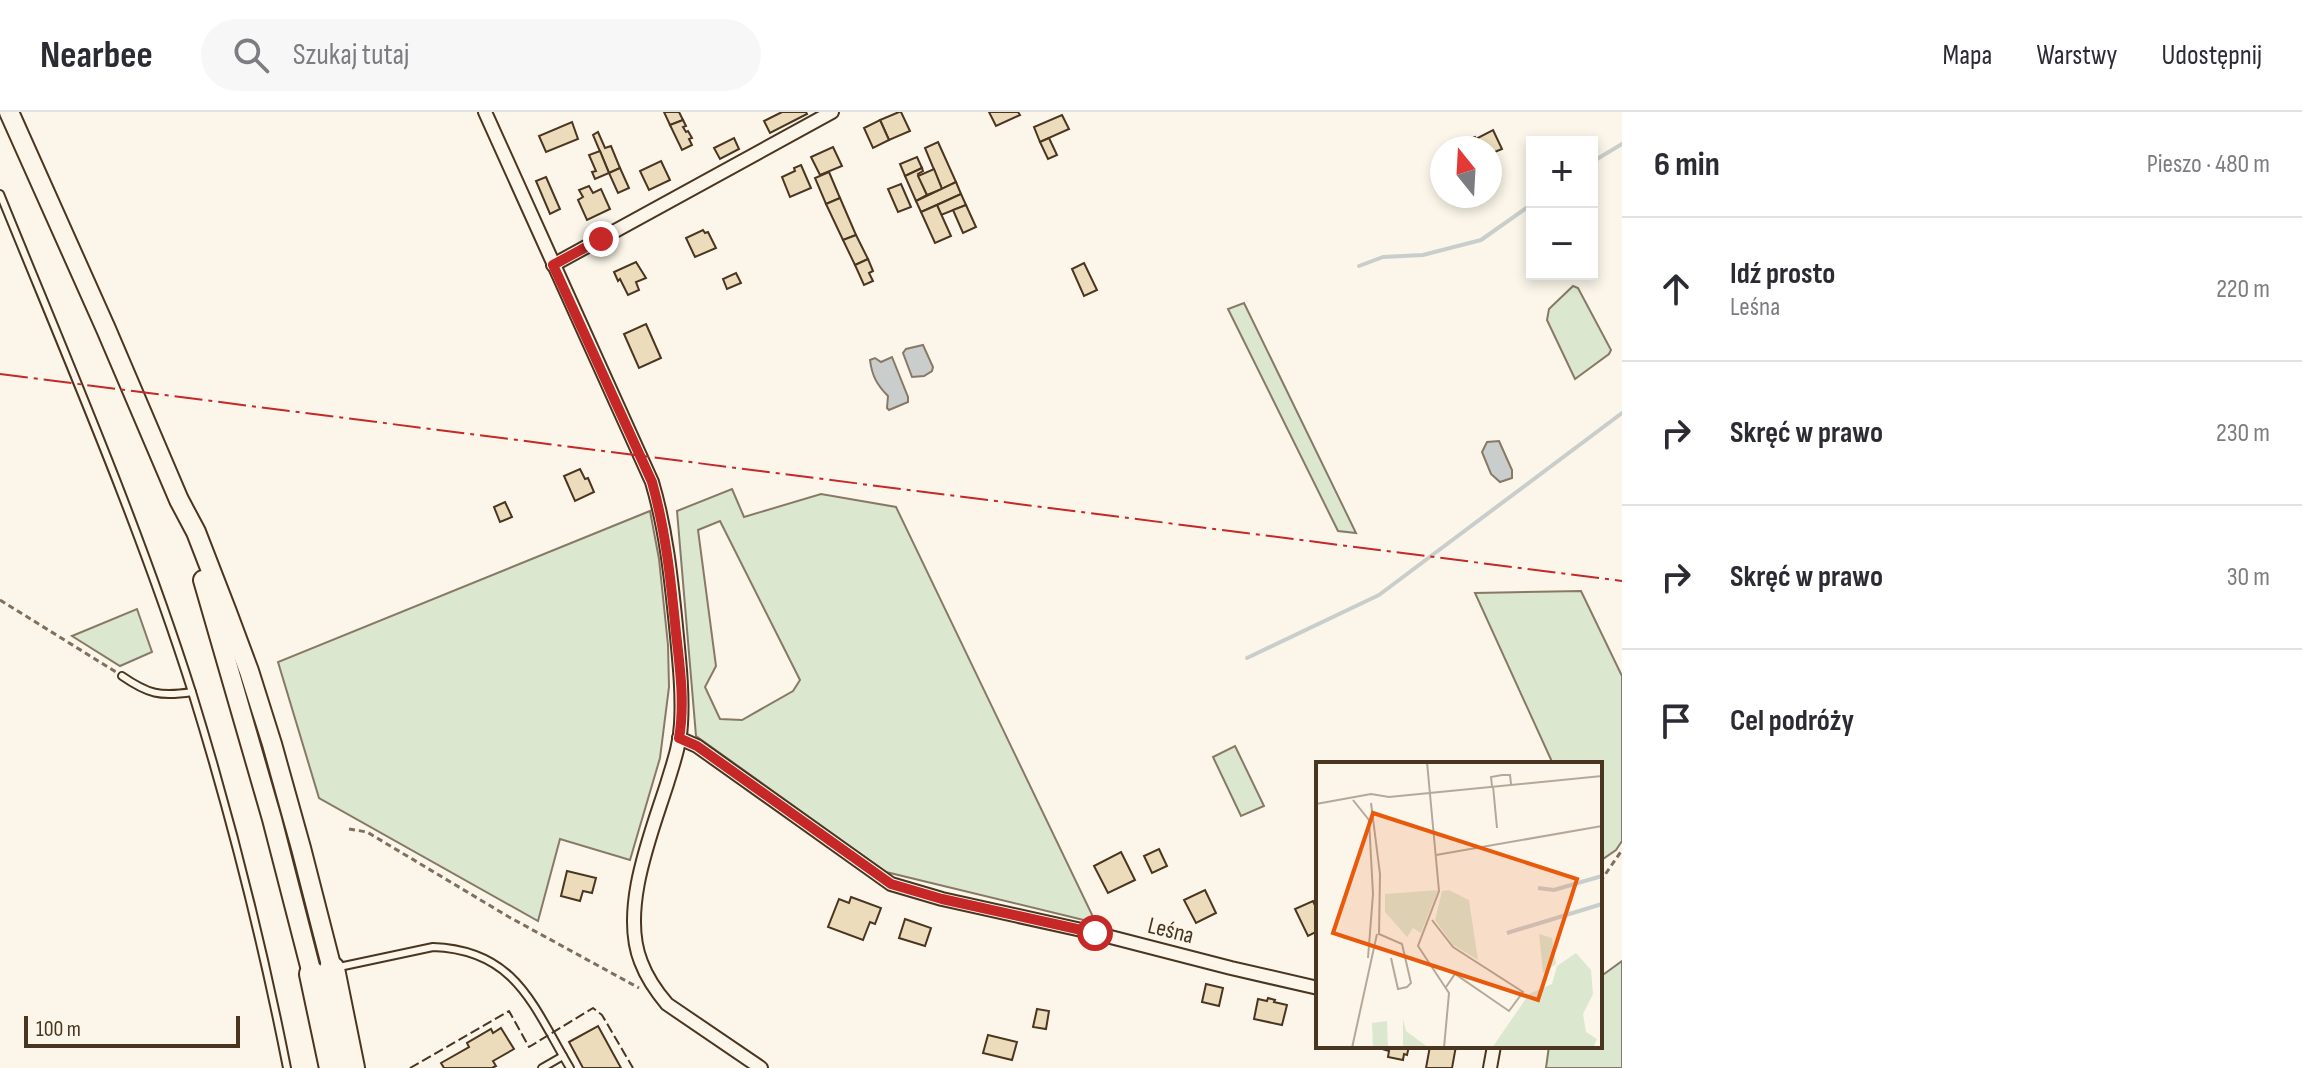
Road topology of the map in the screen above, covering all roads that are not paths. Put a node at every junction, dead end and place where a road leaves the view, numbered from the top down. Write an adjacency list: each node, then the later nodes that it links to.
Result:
1 (485, 112): 5 (street)
2 (832, 112): 5 (street)
3 (11, 115): 9 (main road)
4 (0, 194): 7 (lane)
5 (553, 265): 8 (street)
6 (122, 676): 7 (lane)
7 (192, 692): 13 (lane)
8 (679, 738): 10 (street, Leśna); 18 (street)
9 (322, 971): 12 (lane); 14 (highway); 15 (highway)
10 (1316, 988)
11 (1494, 1048): 19 (street)
12 (563, 1056): 16 (lane); 17 (lane)
13 (287, 1068)
14 (332, 1068)
15 (352, 1068)
16 (542, 1068)
17 (570, 1068)
18 (761, 1068)
19 (1490, 1068)

